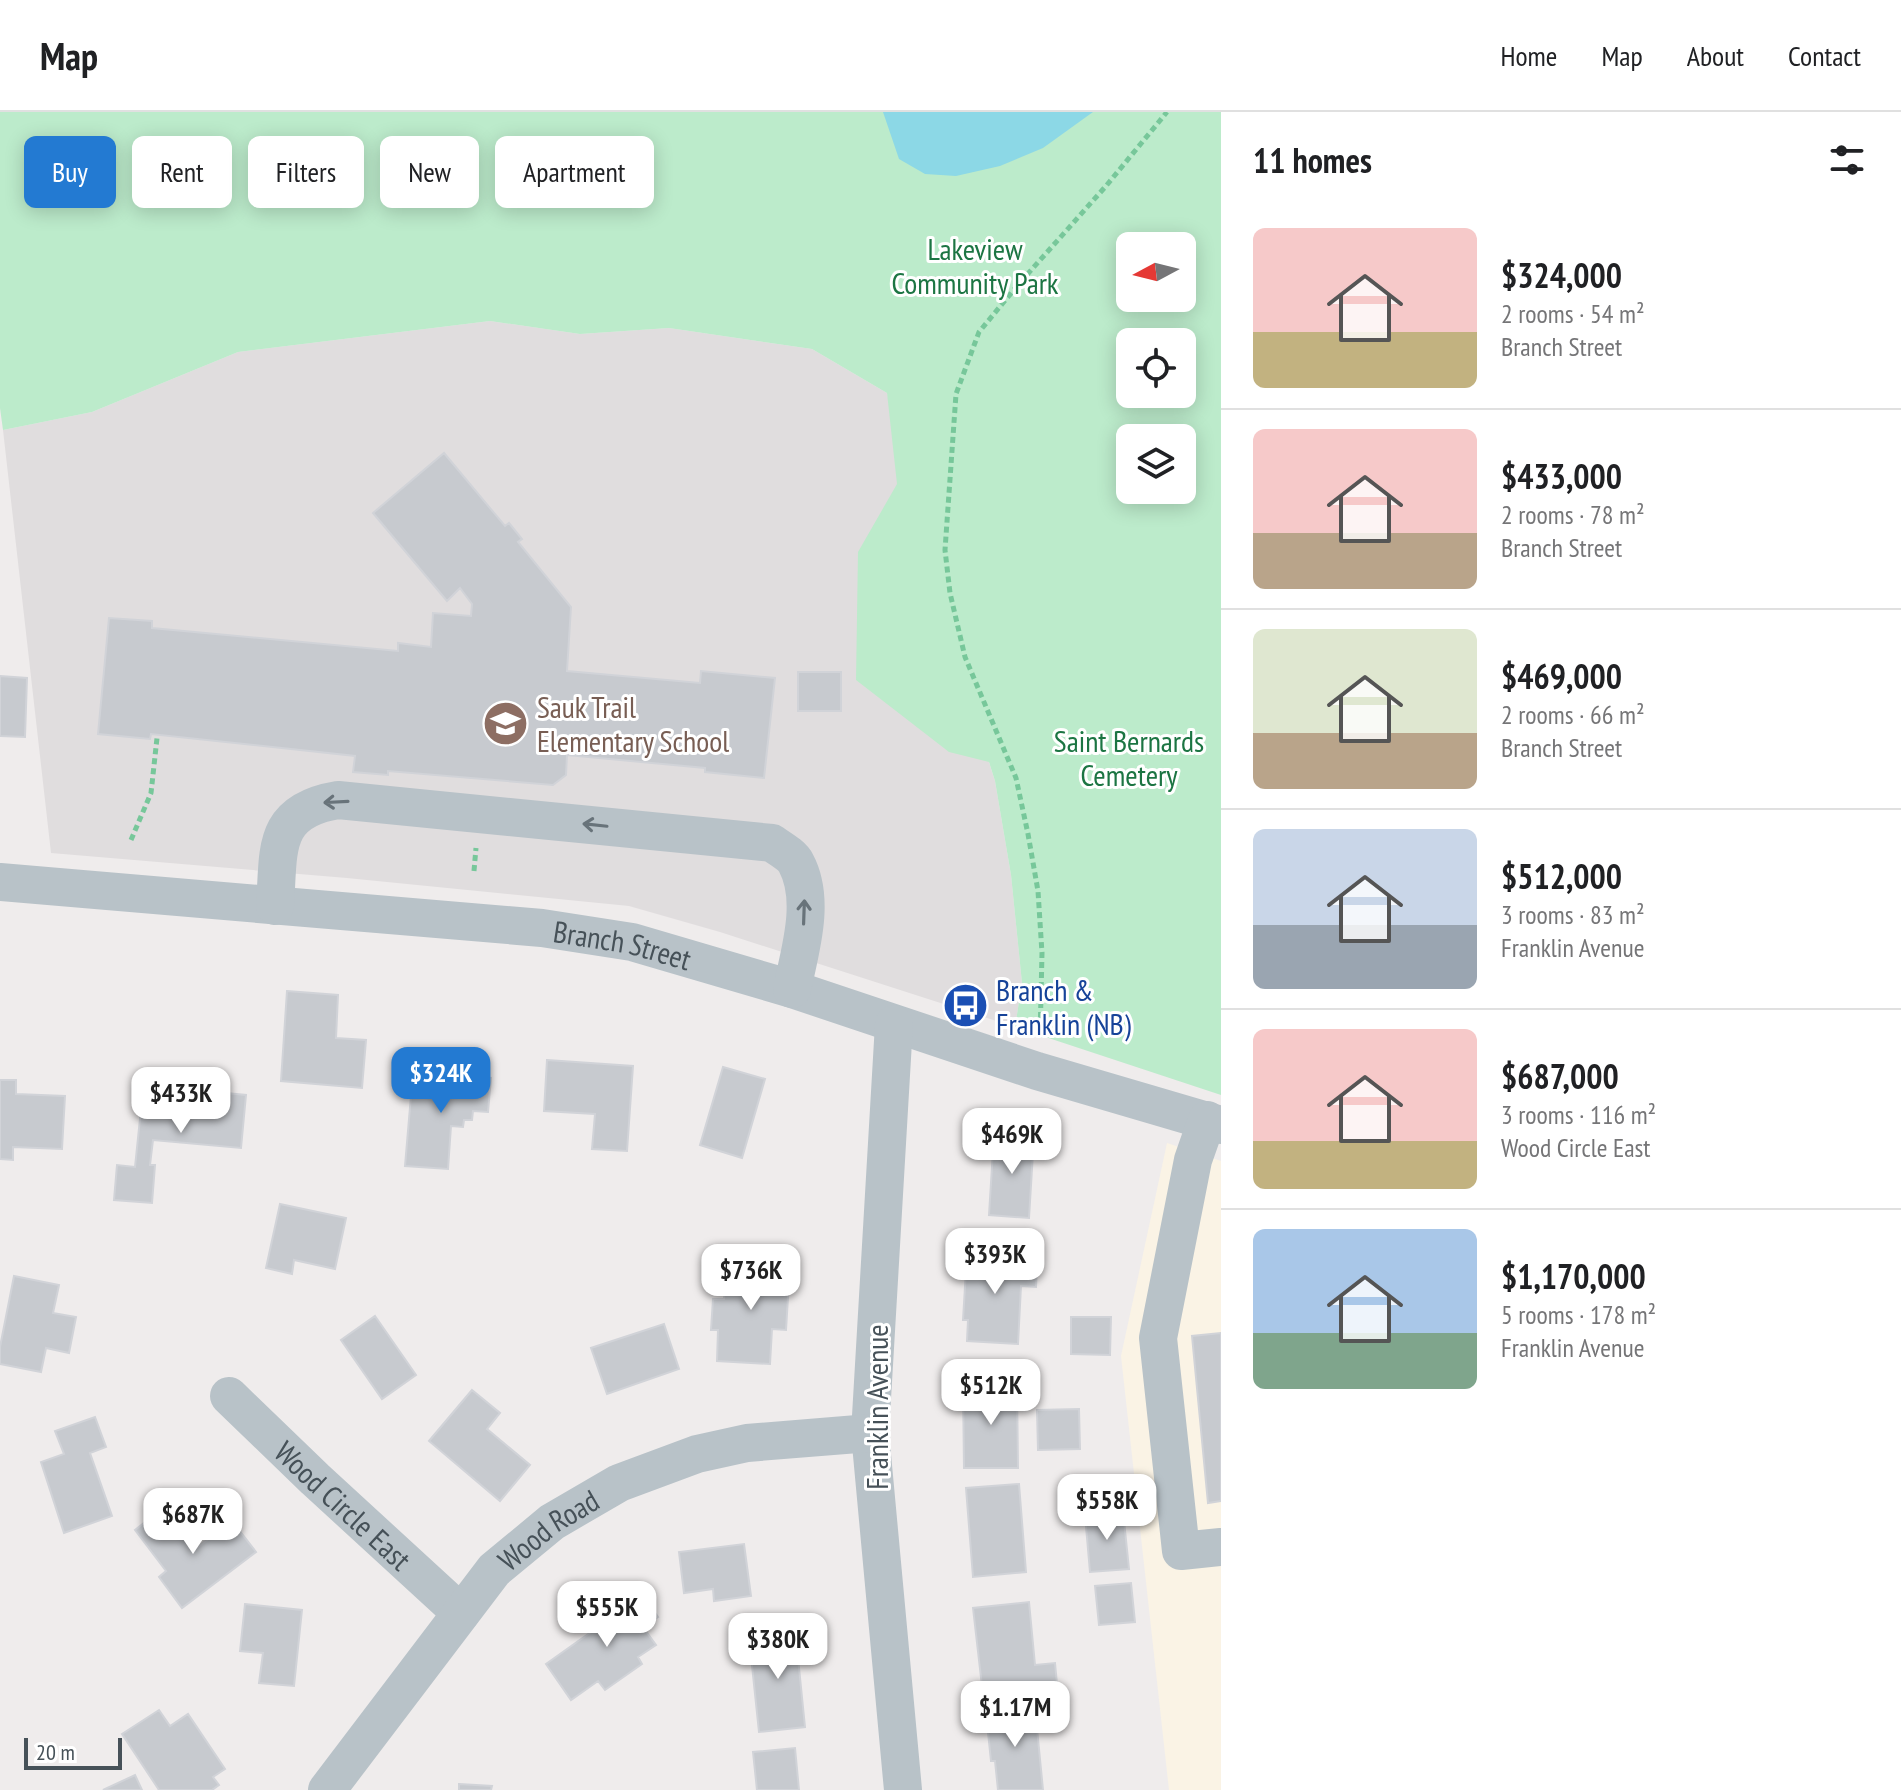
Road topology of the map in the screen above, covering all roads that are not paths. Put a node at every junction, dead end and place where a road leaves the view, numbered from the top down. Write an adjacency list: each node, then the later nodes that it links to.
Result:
1 (0, 882): 2 (street, Branch Street)
2 (275, 906): 3 (street, Branch Street); 3 (street, one-way to 2)
3 (792, 989): 4 (street, Branch Street)
4 (894, 1024): 5 (street, Branch Street); 7 (street, Franklin Avenue)
5 (1214, 1122): 8 (street)
6 (229, 1396): 9 (street, Wood Circle East)
7 (870, 1433): 9 (street, Wood Road); 11 (street, Franklin Avenue)
8 (1221, 1547)
9 (461, 1613): 10 (street, Wood Road)
10 (327, 1790)
11 (903, 1790)

